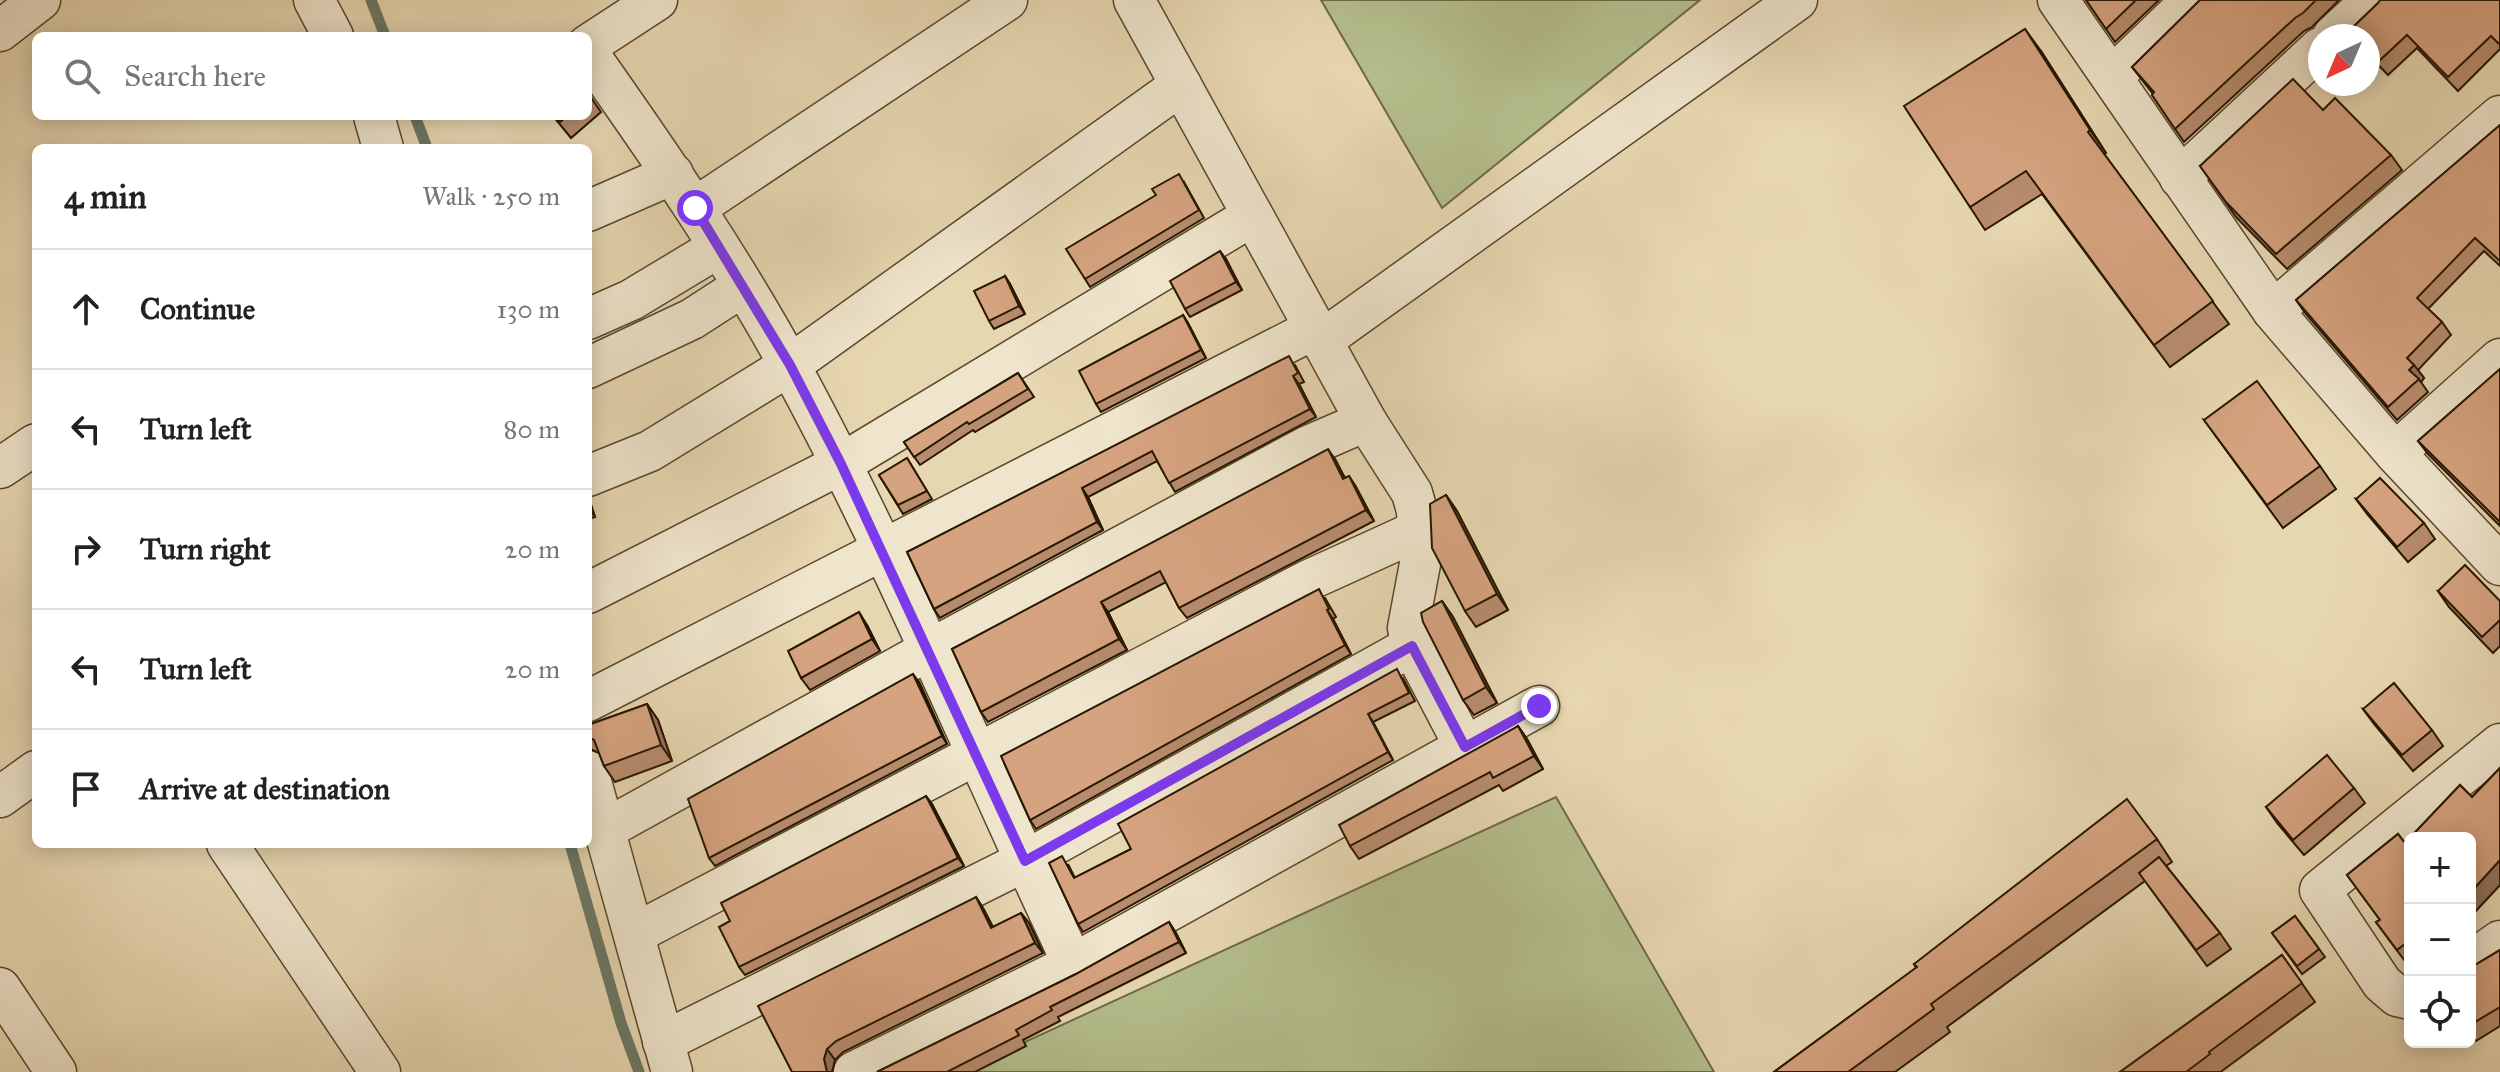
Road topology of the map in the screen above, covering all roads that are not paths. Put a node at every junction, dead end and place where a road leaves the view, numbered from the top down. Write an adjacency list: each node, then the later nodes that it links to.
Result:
1 (40, 0): 11 (street)
2 (314, 0): 12 (street)
3 (656, 0): 13 (street)
4 (1007, 0): 23 (street)
5 (1134, 0): 17 (street)
6 (1797, 0): 30 (street)
7 (2058, 0): 16 (street)
8 (2192, 0): 16 (street)
9 (2372, 0): 10 (street)
10 (2346, 24)
11 (0, 31)
12 (331, 32)
13 (592, 42)
14 (592, 59): 21 (street)
15 (2308, 59): 22 (street)
16 (2112, 77): 22 (street)
17 (1181, 85): 25 (street); 32 (street)
18 (2500, 116): 28 (street)
19 (375, 120): 20 (street)
20 (382, 144)
21 (673, 174): 23 (street); 24 (street)
22 (2180, 178): 28 (street)
23 (695, 208): 26 (street)
24 (592, 209)
25 (1252, 216): 30 (street); 37 (street)
26 (719, 247): 27 (street); 29 (street)
27 (743, 286): 32 (street); 33 (street)
28 (2273, 311): 36 (street)
29 (592, 317)
30 (1318, 335): 34 (street); 41 (street)
31 (2500, 359): 36 (street)
32 (790, 365): 37 (street); 39 (street)
33 (592, 366)
34 (1366, 421): 40 (street); 45 (street)
35 (32, 447): 38 (street)
36 (2395, 453): 42 (street)
37 (841, 464): 41 (street); 43 (street)
38 (0, 468)
39 (592, 474)
40 (1419, 530): 44 (street); 50 (street)
41 (883, 551): 45 (street); 46 (street)
42 (2500, 565)
43 (592, 591)
44 (1412, 646): 49 (street); 56 (street)
45 (929, 650): 50 (street); 54 (street)
46 (592, 699)
47 (1539, 706): 49 (street)
48 (2500, 744): 62 (street)
49 (1465, 747): 60 (street)
50 (976, 754): 56 (street); 57 (street)
51 (32, 774): 53 (street)
52 (592, 786): 54 (street)
53 (0, 797)
54 (604, 830): 57 (street)
55 (230, 848): 65 (street)
56 (1025, 861): 60 (street); 63 (street)
57 (634, 934): 63 (street)
58 (2500, 941): 59 (street)
59 (2476, 958)
60 (1073, 964): 66 (street)
61 (0, 988): 64 (street)
62 (2404, 998)
63 (667, 1057)
64 (56, 1072)
65 (380, 1072)
66 (854, 1072)

